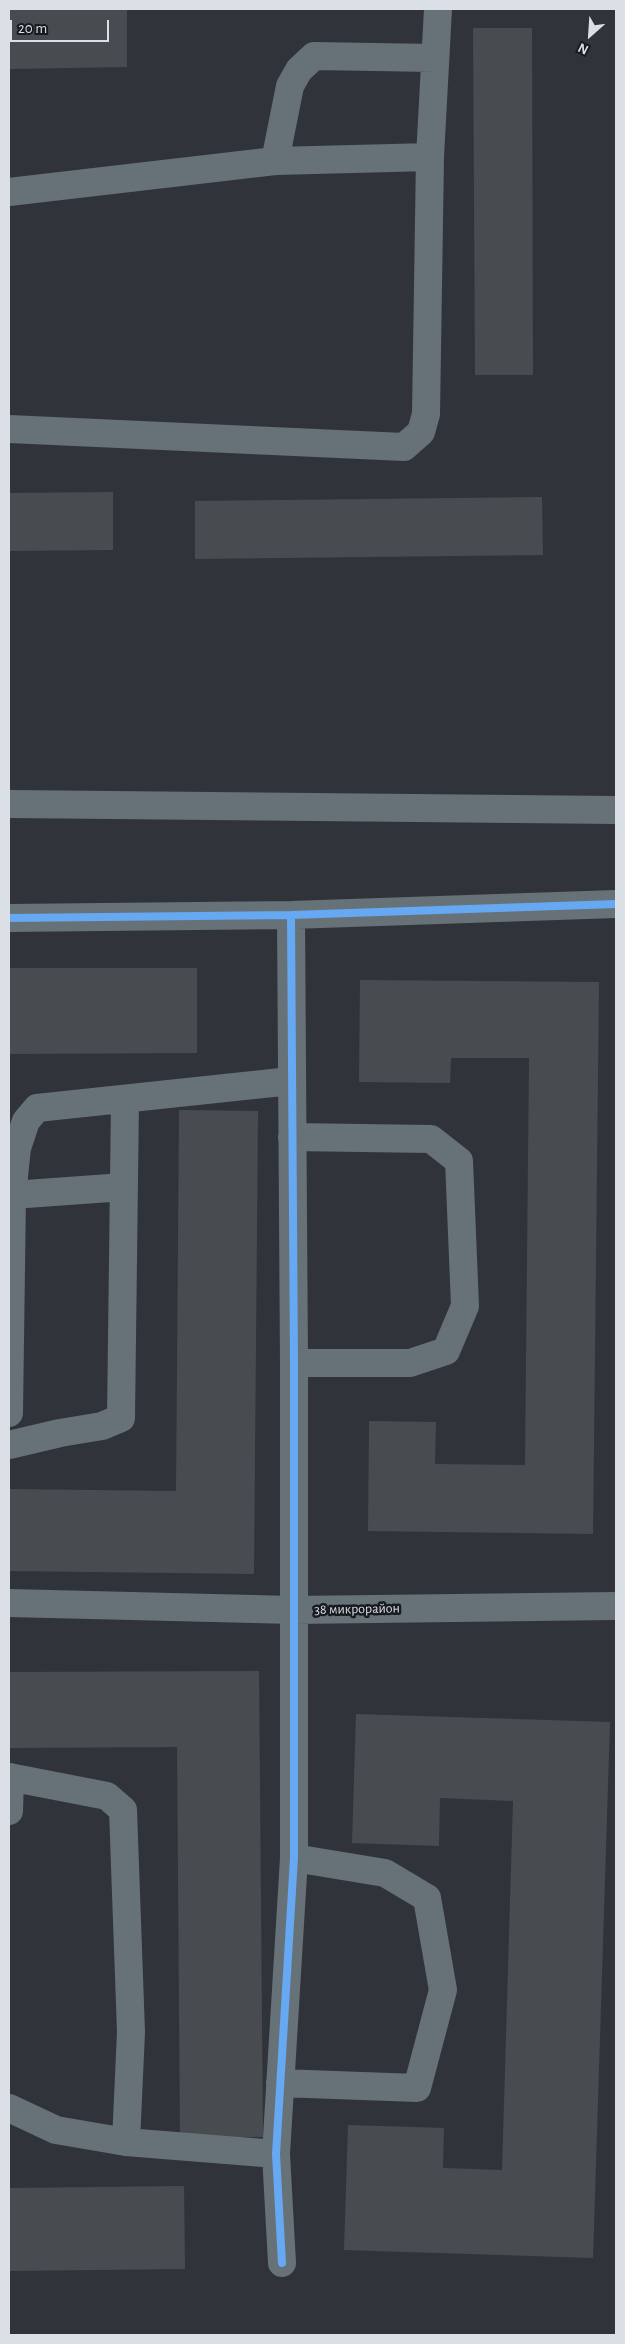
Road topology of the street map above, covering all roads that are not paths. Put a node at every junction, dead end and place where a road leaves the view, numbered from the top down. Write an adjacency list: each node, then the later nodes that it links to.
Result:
1 (438, 9): 2 (street)
2 (434, 58): 3 (street); 4 (street)
3 (430, 157): 4 (street); 6 (street)
4 (275, 161): 5 (street)
5 (9, 192)
6 (9, 429)
7 (9, 804): 8 (street)
8 (616, 810)
9 (616, 904): 10 (street)
10 (291, 915): 11 (street); 12 (street)
11 (9, 918)
12 (292, 1081): 13 (street); 14 (street)
13 (125, 1100): 15 (street); 16 (street)
14 (292, 1137): 17 (street); 17 (street)
15 (124, 1187): 16 (street); 19 (street)
16 (12, 1195): 18 (street)
17 (294, 1363): 22 (street)
18 (9, 1413)
19 (9, 1445)
20 (9, 1603): 22 (street, 38 микрорайон)
21 (616, 1606): 22 (street, 38 микрорайон)
22 (294, 1610): 25 (street)
23 (9, 1777): 24 (street); 28 (street)
24 (9, 1811)
25 (294, 1858): 26 (street); 26 (street)
26 (280, 2084): 29 (street)
27 (9, 2108): 28 (street)
28 (126, 2142): 29 (street)
29 (276, 2154): 30 (street)
30 (282, 2263)

